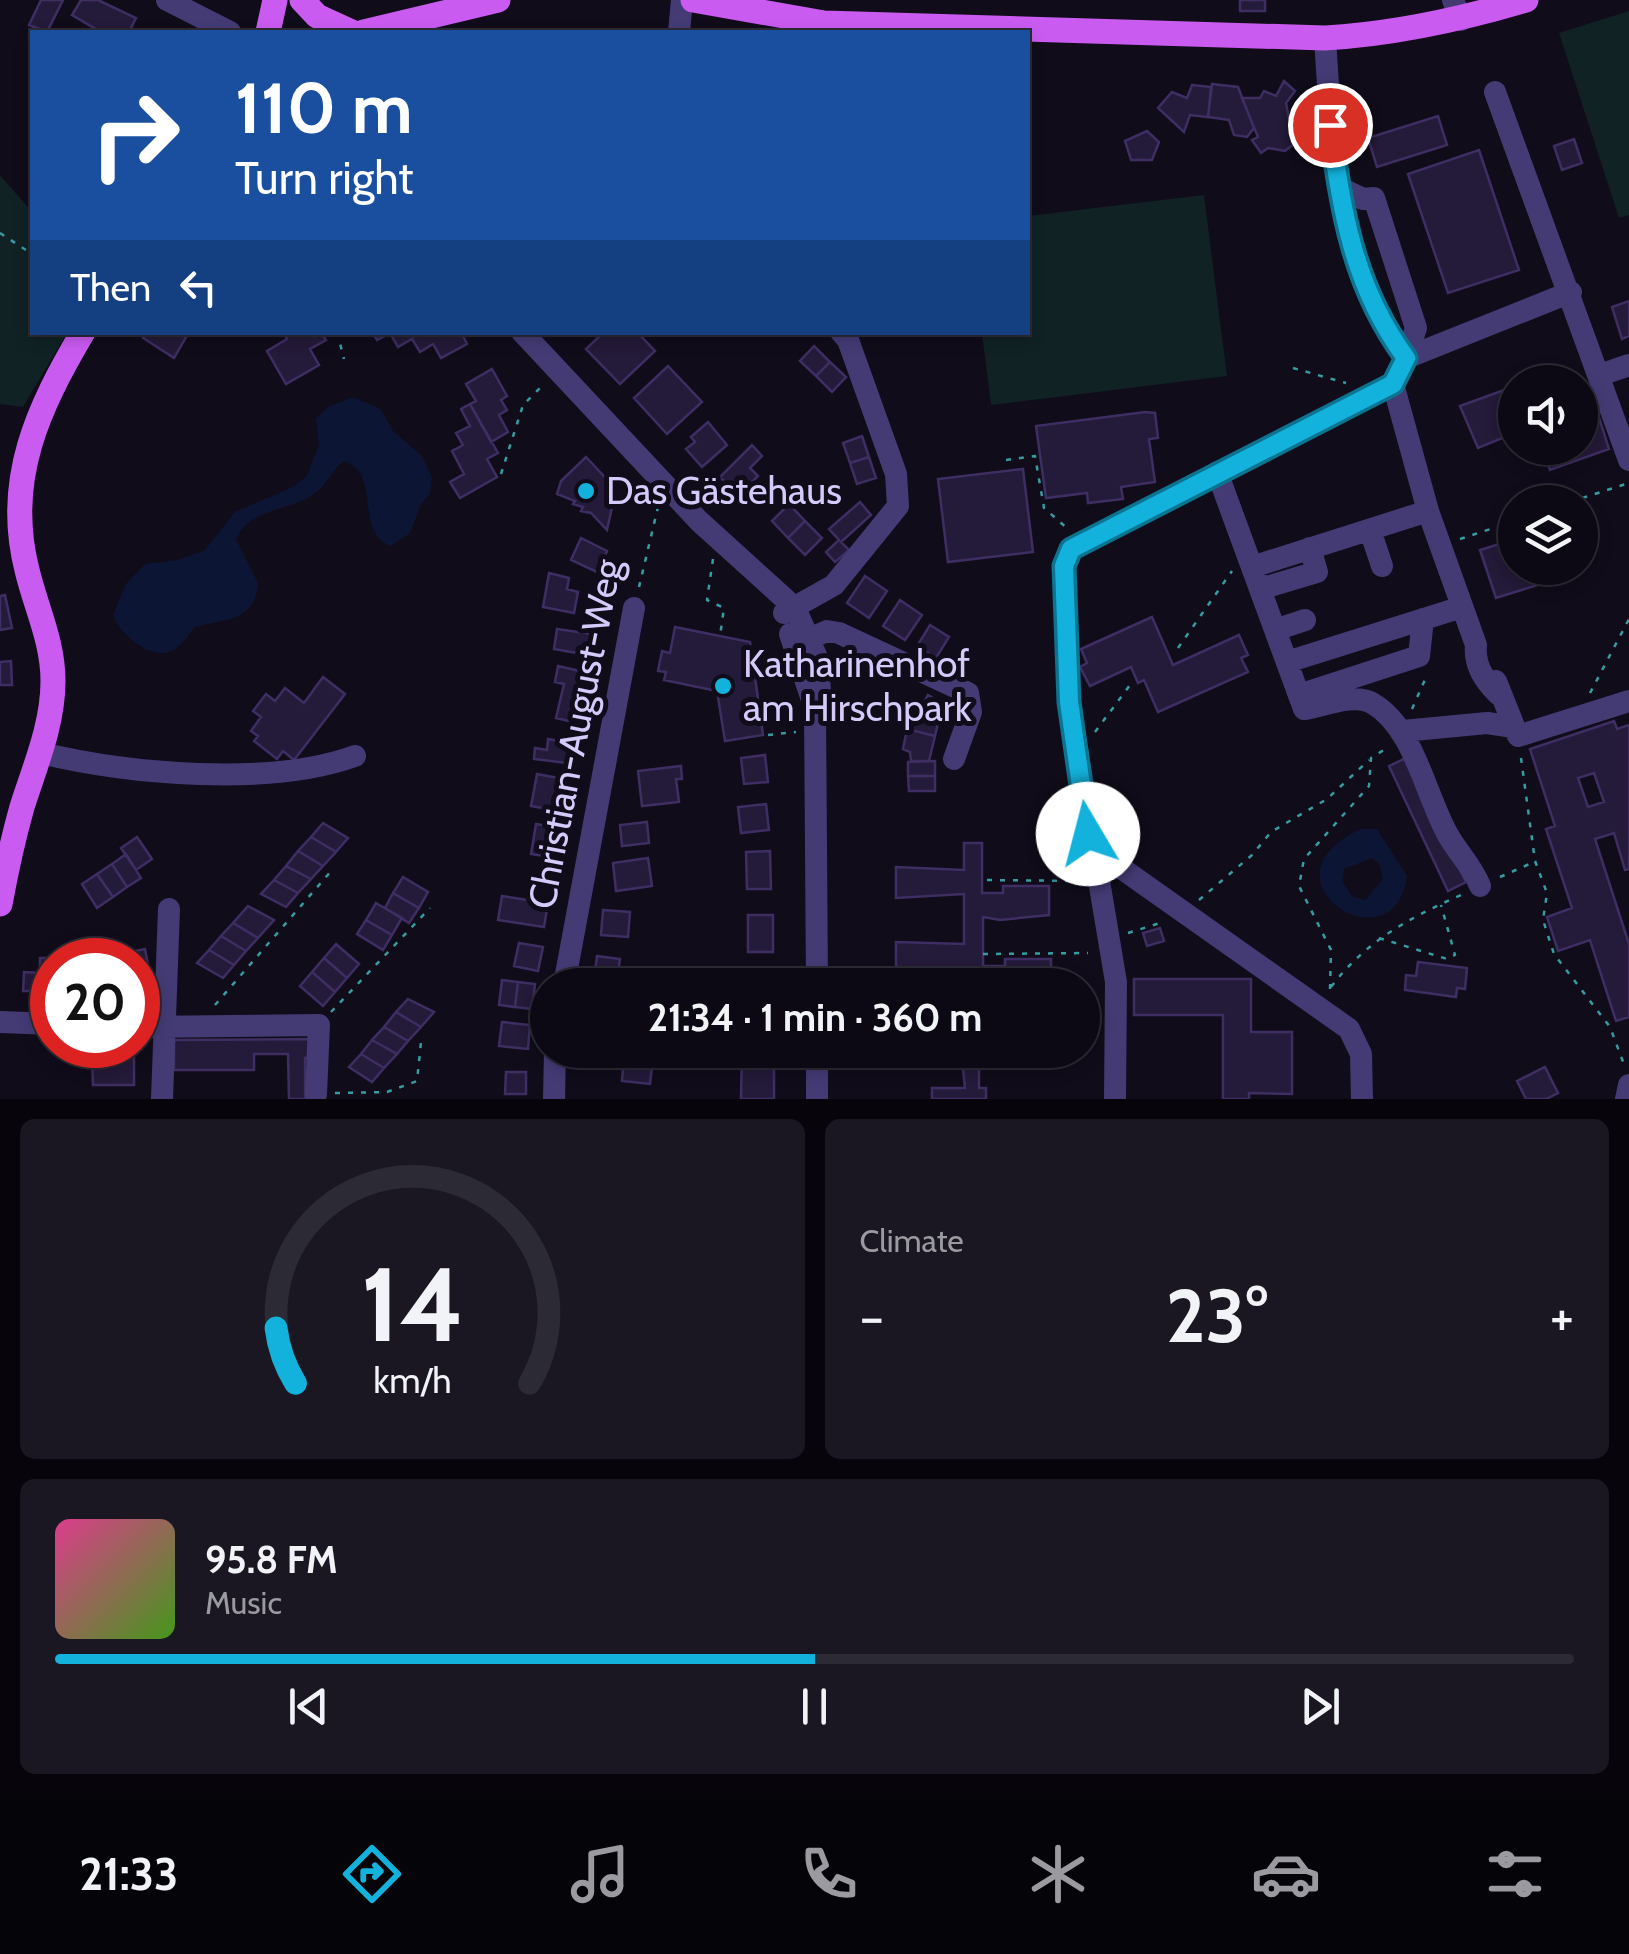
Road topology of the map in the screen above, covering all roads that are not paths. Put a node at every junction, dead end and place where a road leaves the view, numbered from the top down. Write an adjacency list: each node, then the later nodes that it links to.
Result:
1 (167, 0): 9 (street)
2 (275, 0): 10 (main road)
3 (302, 0): 11 (main road)
4 (498, 0): 12 (main road)
5 (682, 0): 13 (street)
6 (694, 0): 14 (main road)
7 (1526, 0): 8 (main road)
8 (1457, 10): 14 (main road)
9 (225, 30)
10 (268, 30)
11 (348, 30)
12 (372, 30)
13 (679, 30)
14 (1325, 38): 16 (street)
15 (1495, 92): 17 (street)
16 (1340, 188): 21 (street); 21 (street)
17 (1571, 292): 21 (street); 23 (street)
18 (81, 335): 43 (main road)
19 (525, 335): 31 (street)
20 (844, 335): 31 (street)
21 (1406, 358): 24 (street)
22 (1629, 366): 23 (street)
23 (1600, 374): 25 (street)
24 (1393, 384): 26 (street); 27 (street)
25 (1629, 460)
26 (1217, 472): 30 (street); 46 (street)
27 (1428, 511): 28 (street); 32 (street)
28 (1370, 530): 29 (street); 30 (street)
29 (1382, 566)
30 (1253, 569): 36 (street)
31 (785, 607): 37 (street)
32 (1462, 607): 34 (street); 42 (street)
33 (634, 608): 50 (street, Christian-August-Weg)
34 (1422, 619): 38 (street); 39 (street)
35 (1306, 620): 36 (street)
36 (1276, 630): 38 (street)
37 (803, 641): 45 (street); 51 (street)
38 (1287, 662): 39 (street)
39 (1299, 695): 41 (street)
40 (1629, 701): 42 (street)
41 (1403, 731): 42 (street); 47 (street)
42 (1516, 732)
43 (40, 753): 44 (street); 48 (main road)
44 (356, 756)
45 (954, 758)
46 (1090, 846): 62 (street); 63 (street)
47 (1480, 886)
48 (0, 904)
49 (169, 909): 54 (street)
50 (567, 968)
51 (817, 968)
52 (0, 1022): 53 (street)
53 (30, 1023)
54 (162, 1028): 58 (street); 59 (street)
55 (555, 1068): 60 (street)
56 (817, 1068): 61 (street)
57 (1629, 1082): 64 (street)
58 (316, 1094)
59 (162, 1099)
60 (554, 1099)
61 (817, 1099)
62 (1115, 1099)
63 (1362, 1099)
64 (1626, 1099)

